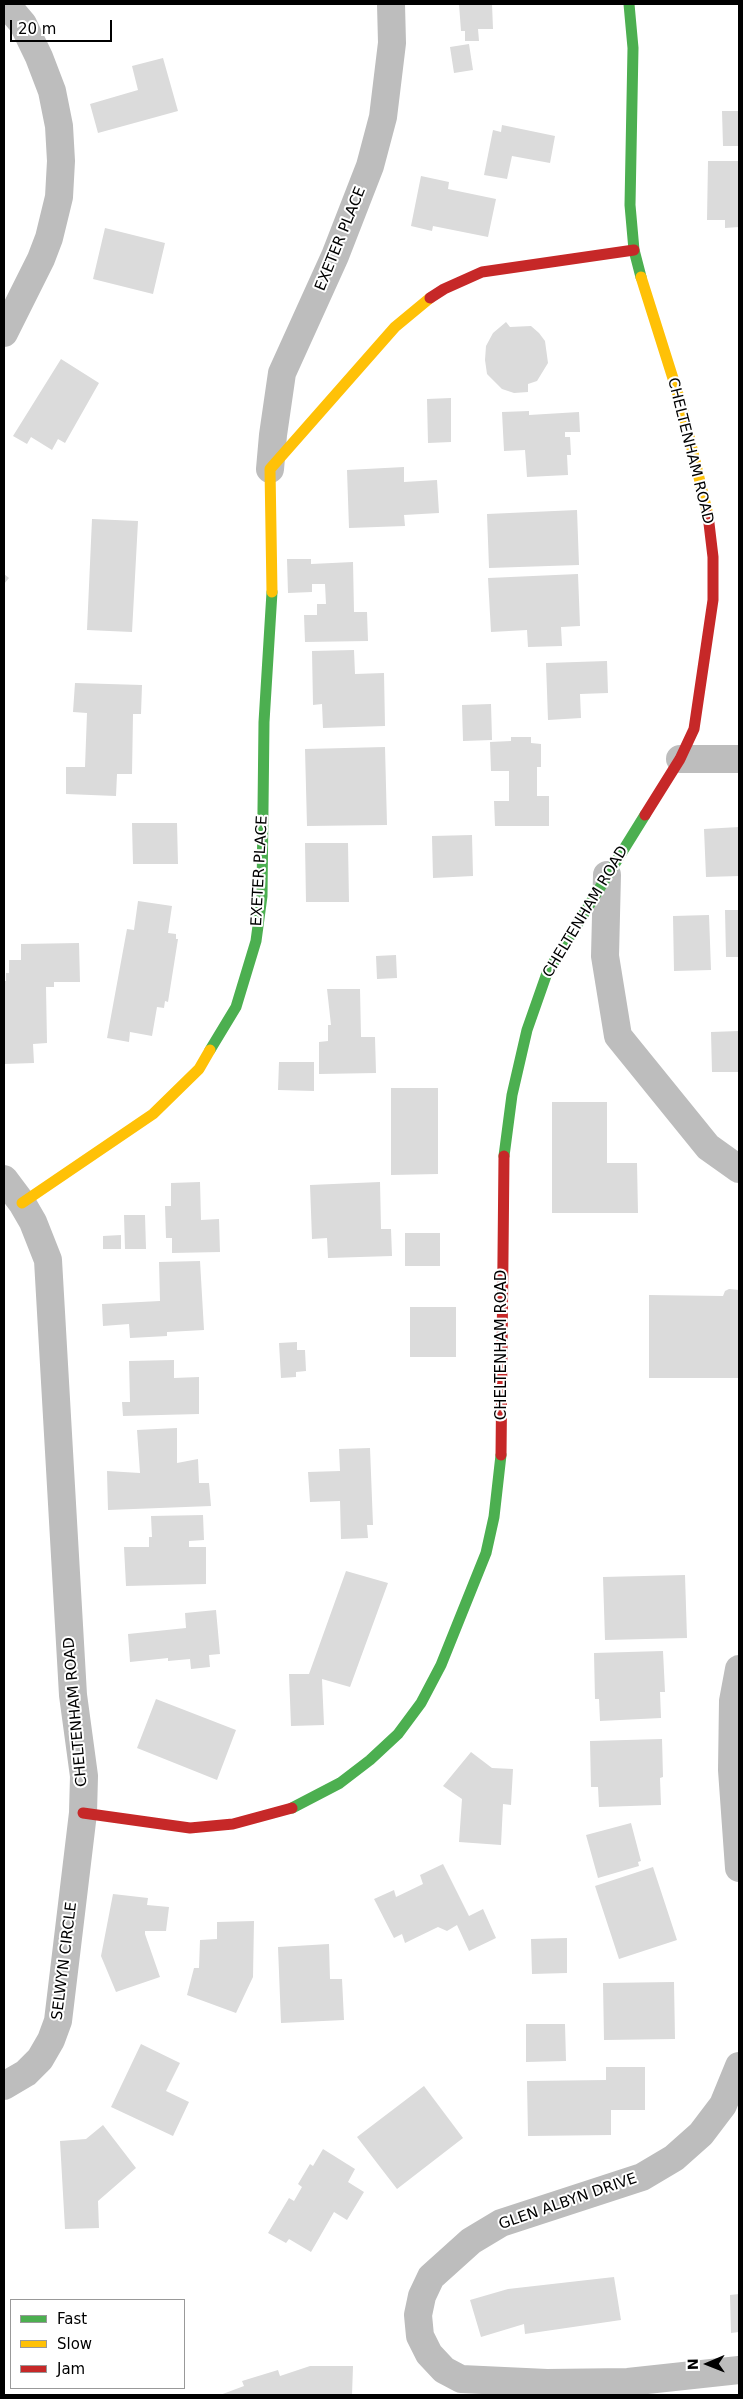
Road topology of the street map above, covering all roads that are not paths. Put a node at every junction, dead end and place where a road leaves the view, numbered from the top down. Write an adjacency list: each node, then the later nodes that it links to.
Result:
1 (6, 4): 5 (street)
2 (391, 4): 6 (street, EXETER PLACE)
3 (629, 4): 4 (street, CHELTENHAM ROAD)
4 (634, 250): 6 (street); 7 (street, CHELTENHAM ROAD)
5 (4, 333)
6 (270, 469): 12 (street, EXETER PLACE)
7 (680, 759): 8 (street); 9 (street, CHELTENHAM ROAD)
8 (739, 759)
9 (607, 875): 10 (street); 14 (street, CHELTENHAM ROAD)
10 (739, 1169)
11 (4, 1179): 12 (street, CHELTENHAM ROAD)
12 (22, 1203): 14 (street, CHELTENHAM ROAD)
13 (739, 1669): 15 (street)
14 (83, 1813): 17 (street, SELWYN CIRCLE)
15 (739, 1868)
16 (739, 2066): 18 (street, GLEN ALBYN DRIVE)
17 (4, 2086)
18 (739, 2370)

